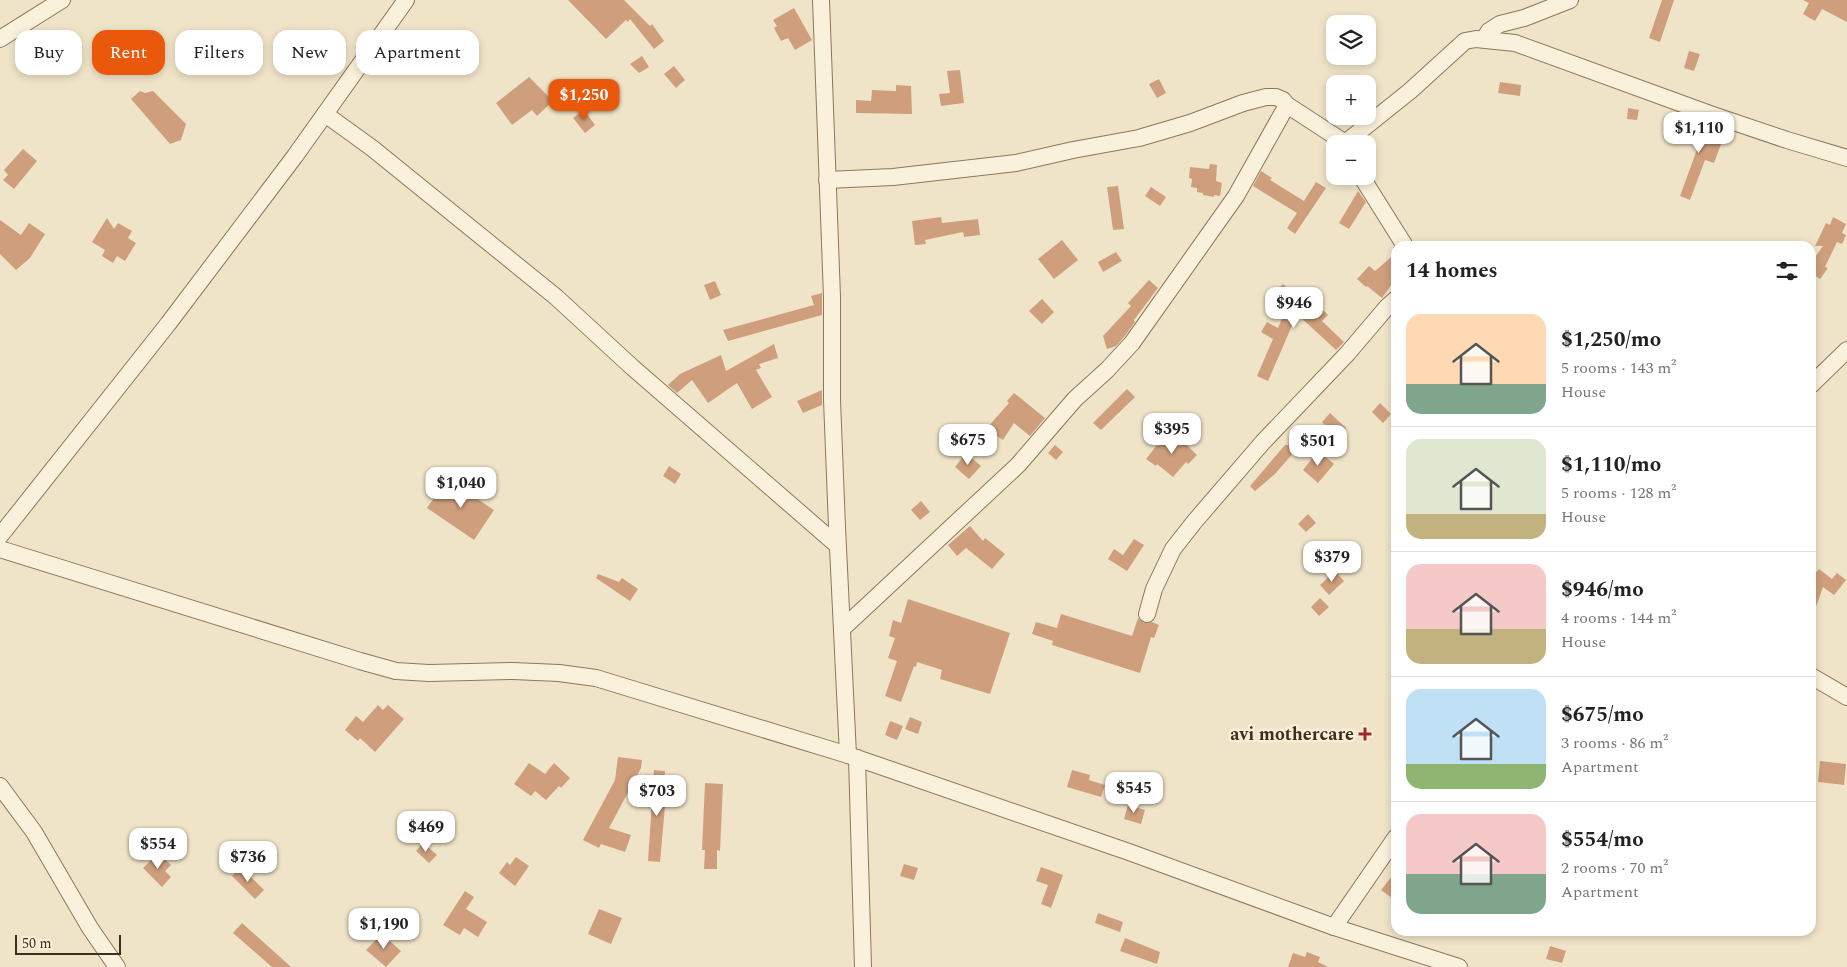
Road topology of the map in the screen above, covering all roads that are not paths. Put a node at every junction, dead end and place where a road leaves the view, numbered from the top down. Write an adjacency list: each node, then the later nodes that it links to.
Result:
1 (62, 0): 5 (street)
2 (406, 0): 8 (street)
3 (820, 0): 12 (street)
4 (1570, 0): 6 (street)
5 (0, 39)
6 (1484, 39): 10 (street); 11 (street)
7 (1287, 105): 9 (street); 12 (street); 22 (street)
8 (325, 114): 18 (street); 19 (street)
9 (1333, 135)
10 (1355, 135)
11 (1847, 158)
12 (827, 180): 19 (street)
13 (1367, 185): 14 (street)
14 (1402, 241)
15 (1391, 304): 21 (street)
16 (1847, 350): 17 (street)
17 (1816, 380)
18 (0, 536)
19 (837, 545): 22 (street)
20 (0, 548): 25 (street)
21 (1147, 614)
22 (842, 630): 25 (street)
23 (1816, 679): 24 (street)
24 (1847, 697)
25 (852, 757): 28 (street); 30 (street)
26 (0, 786): 29 (street)
27 (1391, 844): 28 (street)
28 (1334, 926): 31 (street)
29 (117, 967)
30 (863, 967)
31 (1459, 967)

